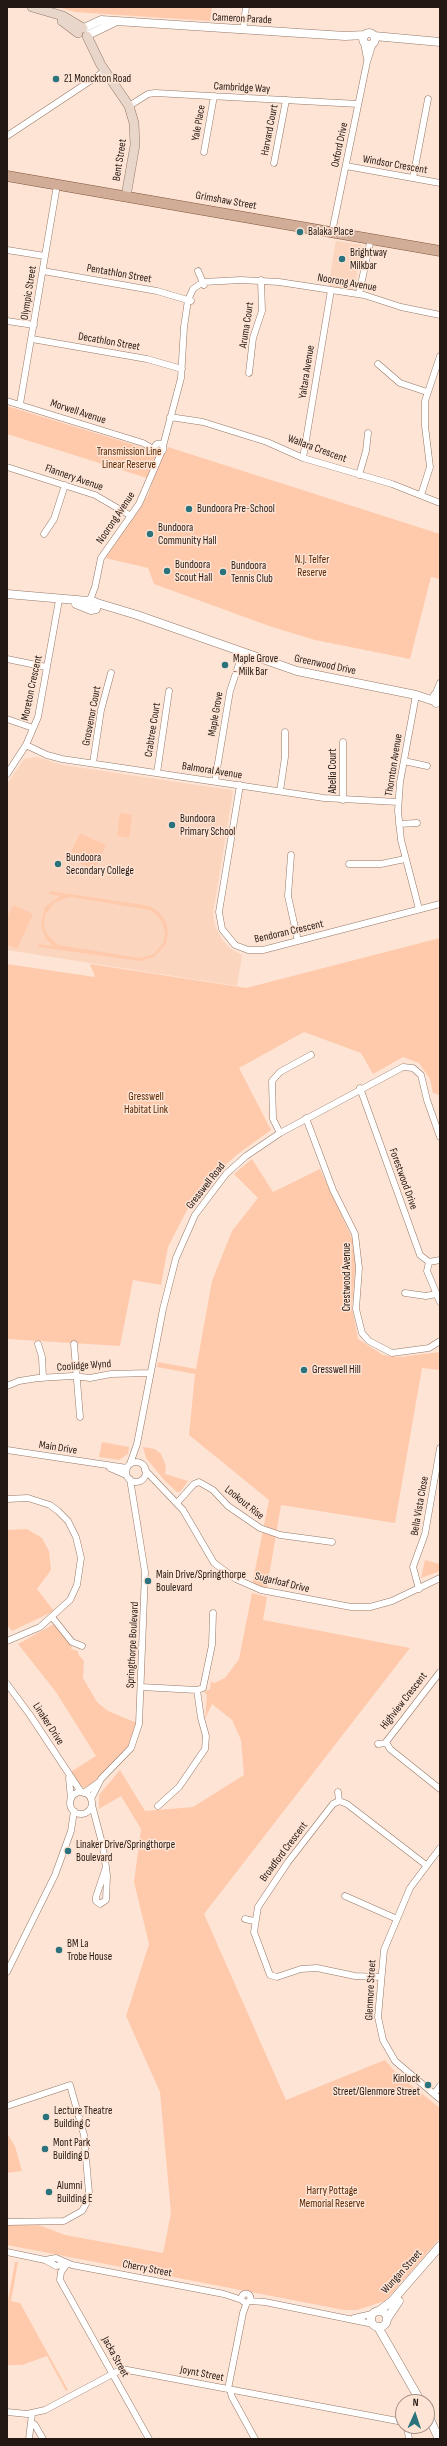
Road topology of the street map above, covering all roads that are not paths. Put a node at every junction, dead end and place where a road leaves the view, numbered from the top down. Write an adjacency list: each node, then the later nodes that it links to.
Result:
1 (32, 7): 4 (main road)
2 (246, 7): 3 (street)
3 (243, 30): 4 (street, Cameron Parade); 5 (street, Cameron Parade)
4 (84, 33): 9 (main road, Bent Street)
5 (364, 40): 6 (street, Cameron Parade); 8 (street, Oxford Drive)
6 (374, 40): 7 (street); 8 (street, Oxford Drive)
7 (440, 42)
8 (367, 62): 13 (street, Oxford Drive)
9 (103, 68): 14 (main road, Bent Street); 15 (street)
10 (214, 96): 12 (street, Cambridge Way); 14 (street, Cambridge Way); 16 (street, Yale Place)
11 (428, 99): 20 (street)
12 (286, 100): 13 (street, Cambridge Way); 17 (street, Harvard Court)
13 (358, 104): 18 (street, Oxford Drive)
14 (128, 106): 23 (main road, Bent Street)
15 (7, 136)
16 (204, 152)
17 (274, 163)
18 (346, 166): 20 (street, Windsor Crescent); 24 (street, Oxford Drive)
19 (7, 176): 22 (main road, Grimshaw Street)
20 (413, 178): 21 (street, Windsor Crescent)
21 (440, 183)
22 (57, 185): 23 (main road, Grimshaw Street); 28 (street, Olympic Street)
23 (126, 196): 24 (main road, Grimshaw Street)
24 (332, 232): 25 (main road, Grimshaw Street)
25 (371, 238): 27 (main road, Grimshaw Street); 34 (street)
26 (7, 250): 28 (street)
27 (440, 251)
28 (46, 256): 29 (street, Olympic Street)
29 (43, 271): 35 (street, Pentathlon Street); 38 (street, Olympic Street)
30 (198, 271): 32 (street)
31 (261, 280): 32 (street, Noorong Avenue); 33 (street, Noorong Avenue); 43 (street, Aruma Court)
32 (204, 284): 35 (street)
33 (331, 290): 34 (street, Noorong Avenue); 50 (street, Yaltara Avenue)
34 (362, 294): 36 (street, Noorong Avenue)
35 (190, 301): 42 (street)
36 (440, 315)
37 (7, 321): 38 (street)
38 (34, 325): 39 (street, Olympic Street)
39 (32, 339): 42 (street, Decathlon Street); 46 (street, Olympic Street)
40 (440, 356): 44 (street)
41 (378, 364): 44 (street)
42 (182, 369): 47 (street)
43 (249, 373)
44 (427, 392): 54 (street)
45 (7, 401): 46 (street, Morwell Avenue)
46 (20, 404): 49 (street, Morwell Avenue)
47 (170, 416): 49 (street); 50 (street, Wallara Crescent)
48 (368, 433): 52 (street)
49 (158, 448): 56 (street, Noorong Avenue)
50 (303, 458): 52 (street, Wallara Crescent)
51 (7, 467): 53 (street, Flannery Avenue)
52 (359, 475): 54 (street, Wallara Crescent)
53 (65, 485): 56 (street, Flannery Avenue); 57 (street)
54 (421, 495): 55 (street, Wallara Crescent)
55 (440, 503)
56 (131, 516): 60 (street, Noorong Avenue)
57 (44, 534)
58 (7, 594): 59 (street, Greenwood Drive)
59 (59, 600): 60 (street, Greenwood Drive); 63 (street, Moreton Crescent)
60 (92, 604): 61 (street, Greenwood Drive)
61 (243, 652): 67 (street, Greenwood Drive); 79 (street, Maple Grove)
62 (7, 659): 63 (street)
63 (46, 667): 70 (street, Moreton Crescent)
64 (111, 673): 75 (street, Grosvenor Court)
65 (440, 683): 68 (street)
66 (169, 691): 77 (street, Crabtree Court)
67 (416, 695): 68 (street, Greenwood Drive); 74 (street, Thornton Avenue)
68 (438, 699)
69 (7, 719): 70 (street)
70 (33, 728): 73 (street, Moreton Crescent)
71 (285, 732): 81 (street)
72 (343, 742): 82 (street, Abelia Court)
73 (26, 744): 75 (street, Balmoral Avenue); 78 (street, Moreton Crescent)
74 (404, 761): 76 (street); 83 (street, Thornton Avenue)
75 (93, 763): 77 (street, Balmoral Avenue)
76 (427, 766)
77 (157, 773): 79 (street, Balmoral Avenue)
78 (7, 774)
79 (215, 782): 80 (street, Balmoral Avenue)
80 (240, 785): 81 (street, Balmoral Avenue); 91 (street, Bendoran Crescent)
81 (280, 791): 82 (street, Balmoral Avenue)
82 (343, 800): 83 (street, Balmoral Avenue)
83 (398, 802): 85 (street, Thornton Avenue)
84 (417, 823): 85 (street)
85 (400, 824): 87 (street, Thornton Avenue)
86 (291, 855): 91 (street)
87 (406, 859): 88 (street); 90 (street, Thornton Avenue)
88 (349, 864)
89 (440, 904): 90 (street, Bendoran Crescent)
90 (419, 909): 91 (street, Bendoran Crescent)
91 (298, 941)
92 (313, 1054): 95 (street)
93 (360, 1088): 94 (street, Gresswell Road); 96 (street, Gresswell Road); 98 (street, Forestwood Drive)
94 (306, 1118): 95 (street, Gresswell Road); 102 (street, Crestwood Avenue)
95 (280, 1133): 105 (street, Gresswell Road)
96 (440, 1137)
97 (440, 1260): 98 (street)
98 (428, 1262): 100 (street)
99 (405, 1293): 100 (street)
100 (436, 1294): 101 (street)
101 (440, 1302)
102 (440, 1341)
103 (38, 1344): 107 (street)
104 (74, 1344): 106 (street)
105 (150, 1373): 106 (street, Coolidge Wynd); 110 (street, Gresswell Road)
106 (77, 1376): 107 (street, Coolidge Wynd); 109 (street)
107 (43, 1378): 108 (street, Coolidge Wynd)
108 (7, 1386)
109 (80, 1417)
110 (137, 1444): 113 (street, Gresswell Road); 115 (street, Gresswell Road)
111 (440, 1448): 125 (street, Bella Vista Close)
112 (7, 1450): 114 (street, Main Drive)
113 (140, 1463): 115 (street, Main Drive); 116 (street, Sugarloaf Drive)
114 (105, 1466): 115 (street, Main Drive); 117 (street, Main Drive)
115 (128, 1466): 117 (street, Gresswell Road)
116 (145, 1470): 118 (street, Springthorpe Boulevard); 119 (street, Sugarloaf Drive)
117 (128, 1477): 118 (street, Main Drive); 121 (street, Springthorpe Boulevard)
118 (140, 1480): 119 (street, Sugarloaf Drive); 121 (street, Springthorpe Boulevard)
119 (160, 1486): 122 (street, Sugarloaf Drive)
120 (7, 1499): 127 (street)
121 (134, 1500): 132 (street, Springthorpe Boulevard)
122 (177, 1503): 123 (street, Lookout Rise); 125 (street, Sugarloaf Drive)
123 (332, 1542)
124 (440, 1578): 125 (street, Sugarloaf Drive)
125 (419, 1588)
126 (212, 1613): 133 (street)
127 (52, 1617): 128 (street); 129 (street)
128 (7, 1641)
129 (82, 1646)
130 (440, 1672): 134 (street, Highview Crescent)
131 (7, 1684): 136 (street, Linaker Drive)
132 (141, 1687): 133 (street); 137 (street, Springthorpe Boulevard)
133 (197, 1690): 144 (street)
134 (386, 1743): 135 (street, Highview Crescent); 138 (street, Highview Crescent)
135 (378, 1744)
136 (69, 1777): 139 (street, Linaker Drive); 141 (street, Linaker Drive)
137 (101, 1779): 139 (street, Springthorpe Boulevard); 143 (street, Springthorpe Boulevard)
138 (440, 1788)
139 (82, 1792): 141 (street); 143 (street)
140 (338, 1792): 142 (street)
141 (71, 1799): 145 (street)
142 (338, 1801): 150 (street); 155 (street, Broadford Crescent)
143 (92, 1802): 146 (street); 147 (street)
144 (158, 1806)
145 (74, 1811): 146 (street); 148 (street)
146 (83, 1813): 147 (street); 148 (street)
147 (97, 1826): 151 (street)
148 (71, 1831): 156 (street)
149 (440, 1848): 150 (street, Glenmore Street)
150 (426, 1865): 154 (street, Glenmore Street)
151 (106, 1867): 151 (street)
152 (345, 1896): 154 (street)
153 (245, 1919): 155 (street)
154 (397, 1919): 157 (street, Glenmore Street)
155 (254, 1921): 157 (street, Broadford Crescent)
156 (7, 1972)
157 (380, 1977): 159 (street, Glenmore Street)
158 (440, 2086): 159 (street)
159 (434, 2094): 160 (street, Glenmore Street)
160 (440, 2099)
161 (7, 2106): 162 (street)
162 (7, 2222)
163 (440, 2246): 168 (street, Wungan Street)
164 (7, 2252): 166 (street, Cherry Street)
165 (440, 2253): 170 (street, Wungan Street)
166 (70, 2265): 167 (street, Cherry Street); 171 (street, Jacka Street)
167 (245, 2299): 169 (street, Cherry Street); 172 (street)
168 (376, 2313): 169 (street, Cherry Street); 170 (street); 170 (street)
169 (349, 2318): 170 (street, Cherry Street)
170 (381, 2323): 173 (street)
171 (112, 2373): 172 (street, Joynt Street); 175 (street, Joynt Street); 180 (street, Jacka Street)
172 (229, 2389): 176 (street, Joynt Street); 181 (street)
173 (416, 2394)
174 (7, 2412): 175 (street, Joynt Street)
175 (32, 2414): 177 (street)
176 (395, 2420)
177 (32, 2423): 178 (street); 179 (street)
178 (42, 2437): 179 (street)
179 (29, 2438)
180 (149, 2439)
181 (255, 2439)

